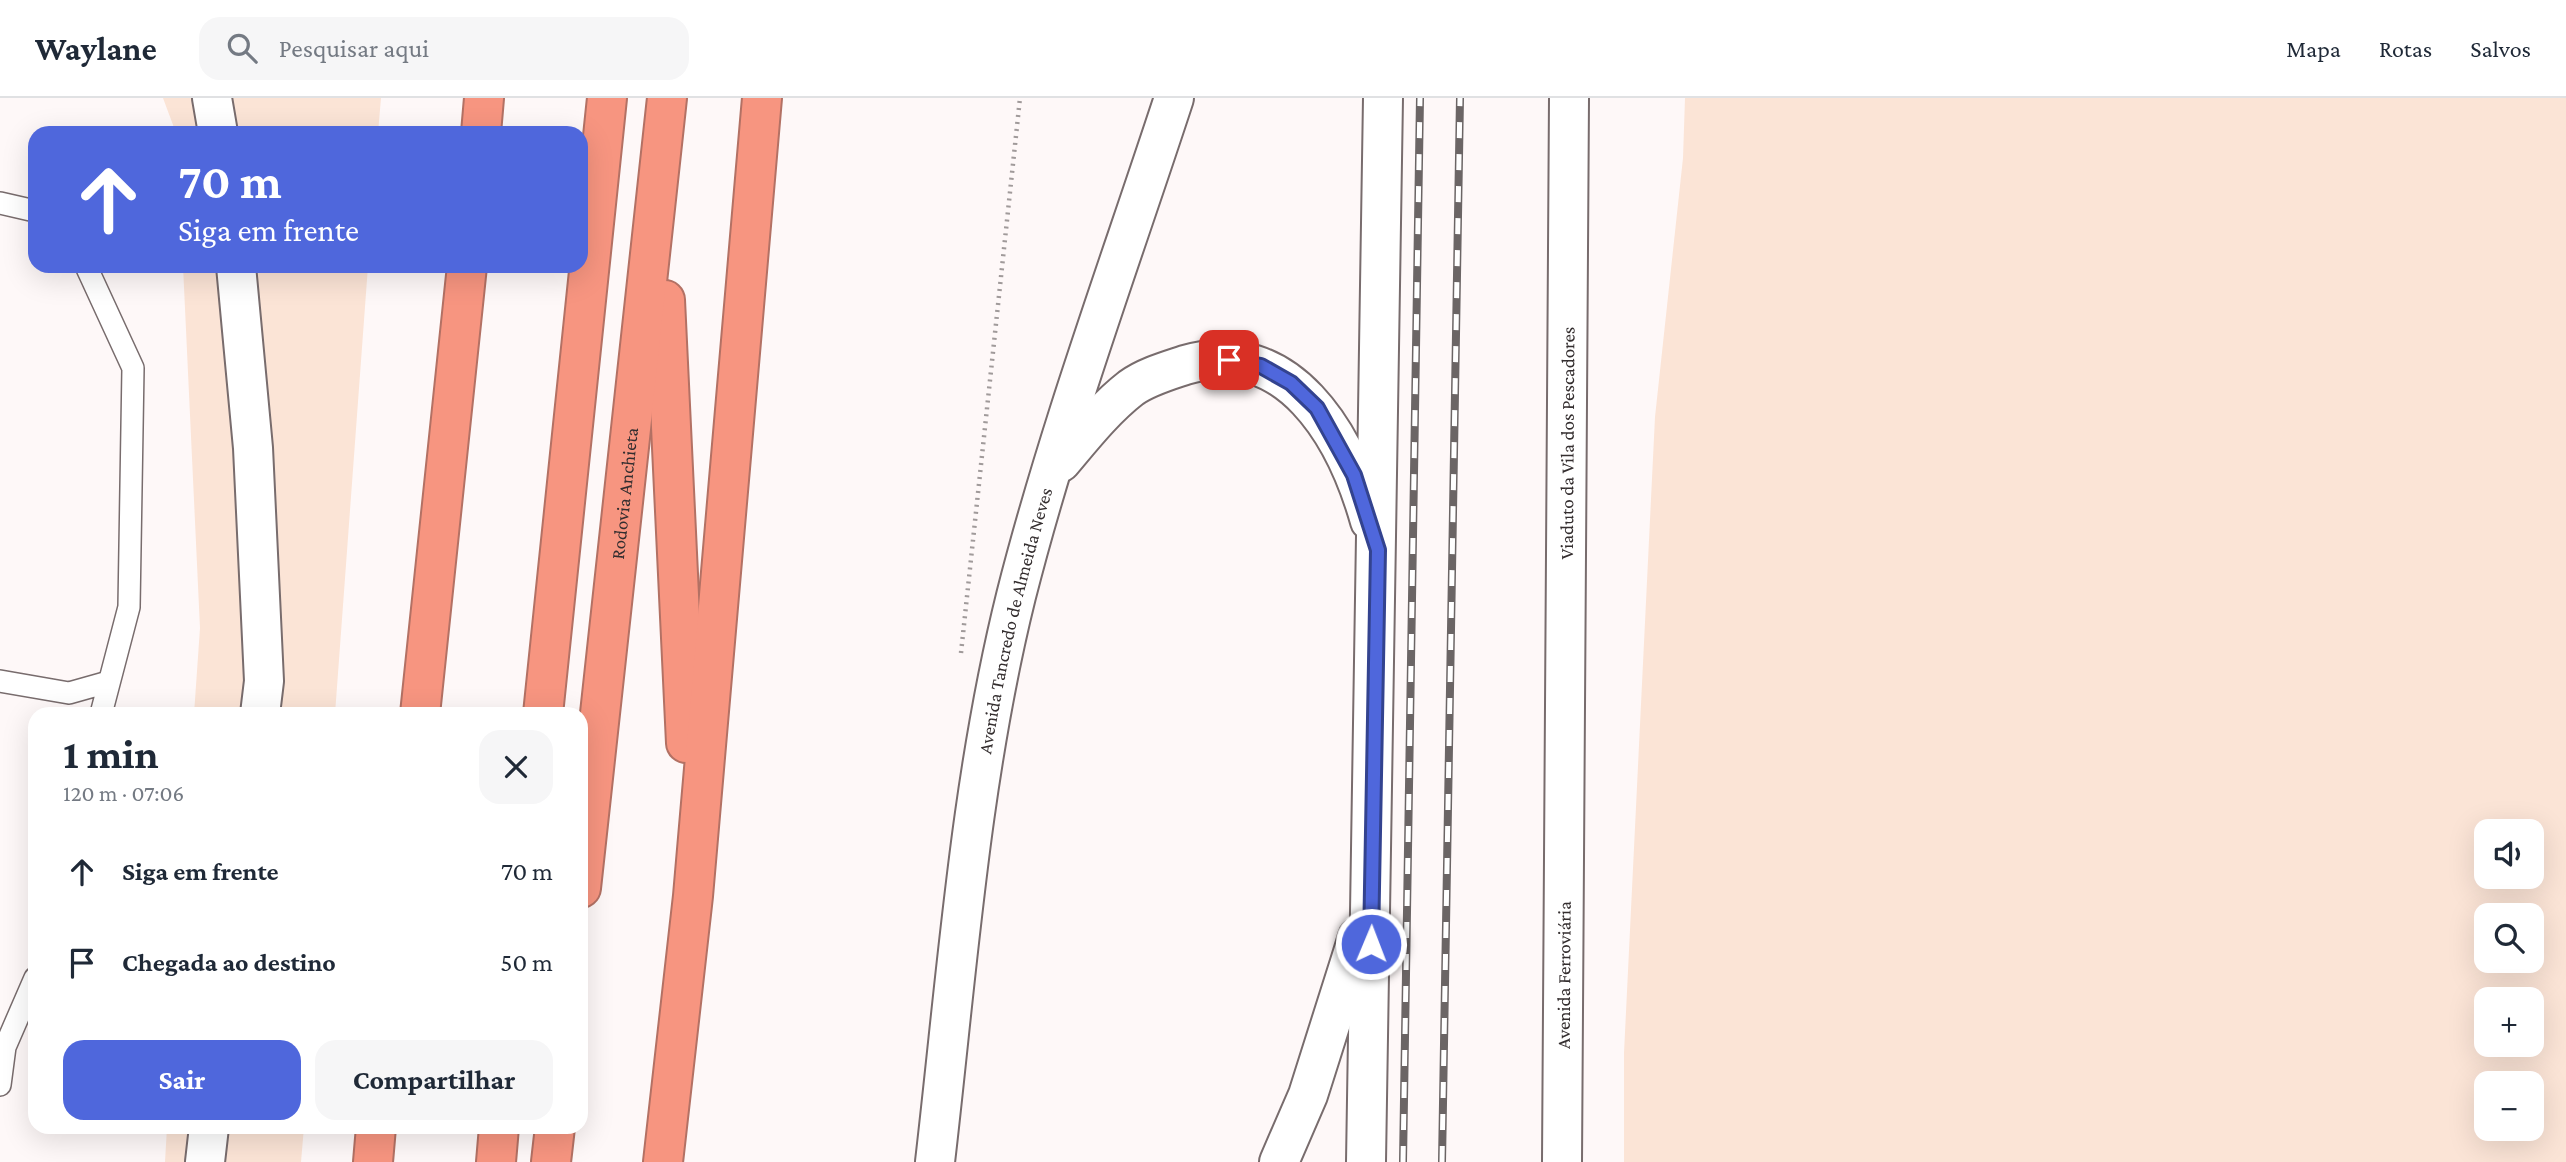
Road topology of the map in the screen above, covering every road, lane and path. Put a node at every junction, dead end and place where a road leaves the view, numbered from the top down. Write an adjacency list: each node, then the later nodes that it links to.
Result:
1 (212, 98): 11 (main road)
2 (484, 98): 12 (highway)
3 (607, 98): 28 (highway)
4 (667, 98): 13 (highway, Rodovia Anchieta)
5 (762, 98): 16 (highway)
6 (782, 98): 16 (highway)
7 (1020, 98): 22 (path)
8 (1174, 98): 20 (main road, Avenida Tancredo de Almeida Neves)
9 (1383, 98): 21 (main road)
10 (1569, 98): 29 (main road, Viaduto da Vila dos Pescadores)
11 (217, 126)
12 (482, 126)
13 (659, 180): 30 (highway, Rodovia Anchieta); 32 (highway)
14 (0, 203): 15 (lane)
15 (28, 209)
16 (748, 259): 32 (highway)
17 (89, 273): 24 (lane)
18 (237, 273): 26 (main road)
19 (466, 273): 27 (highway)
20 (1049, 477): 21 (main road); 46 (main road, Avenida Tancredo de Almeida Neves)
21 (1378, 550): 31 (main road)
22 (960, 662)
23 (0, 681): 24 (lane)
24 (108, 682): 25 (lane)
25 (103, 707)
26 (261, 707)
27 (421, 707)
28 (544, 707)
29 (1565, 788): 49 (main road, Avenida Ferroviária)
30 (588, 824)
31 (1373, 889): 47 (main road); 48 (main road)
32 (693, 896): 34 (highway)
33 (28, 994): 35 (lane)
34 (674, 1056): 44 (highway); 45 (highway)
35 (0, 1085)
36 (208, 1134): 40 (main road)
37 (375, 1134): 41 (highway)
38 (498, 1134): 42 (highway)
39 (554, 1134): 43 (highway)
40 (205, 1162)
41 (373, 1162)
42 (496, 1162)
43 (551, 1162)
44 (646, 1162)
45 (663, 1162)
46 (935, 1162)
47 (1279, 1162)
48 (1366, 1162)
49 (1562, 1162)

